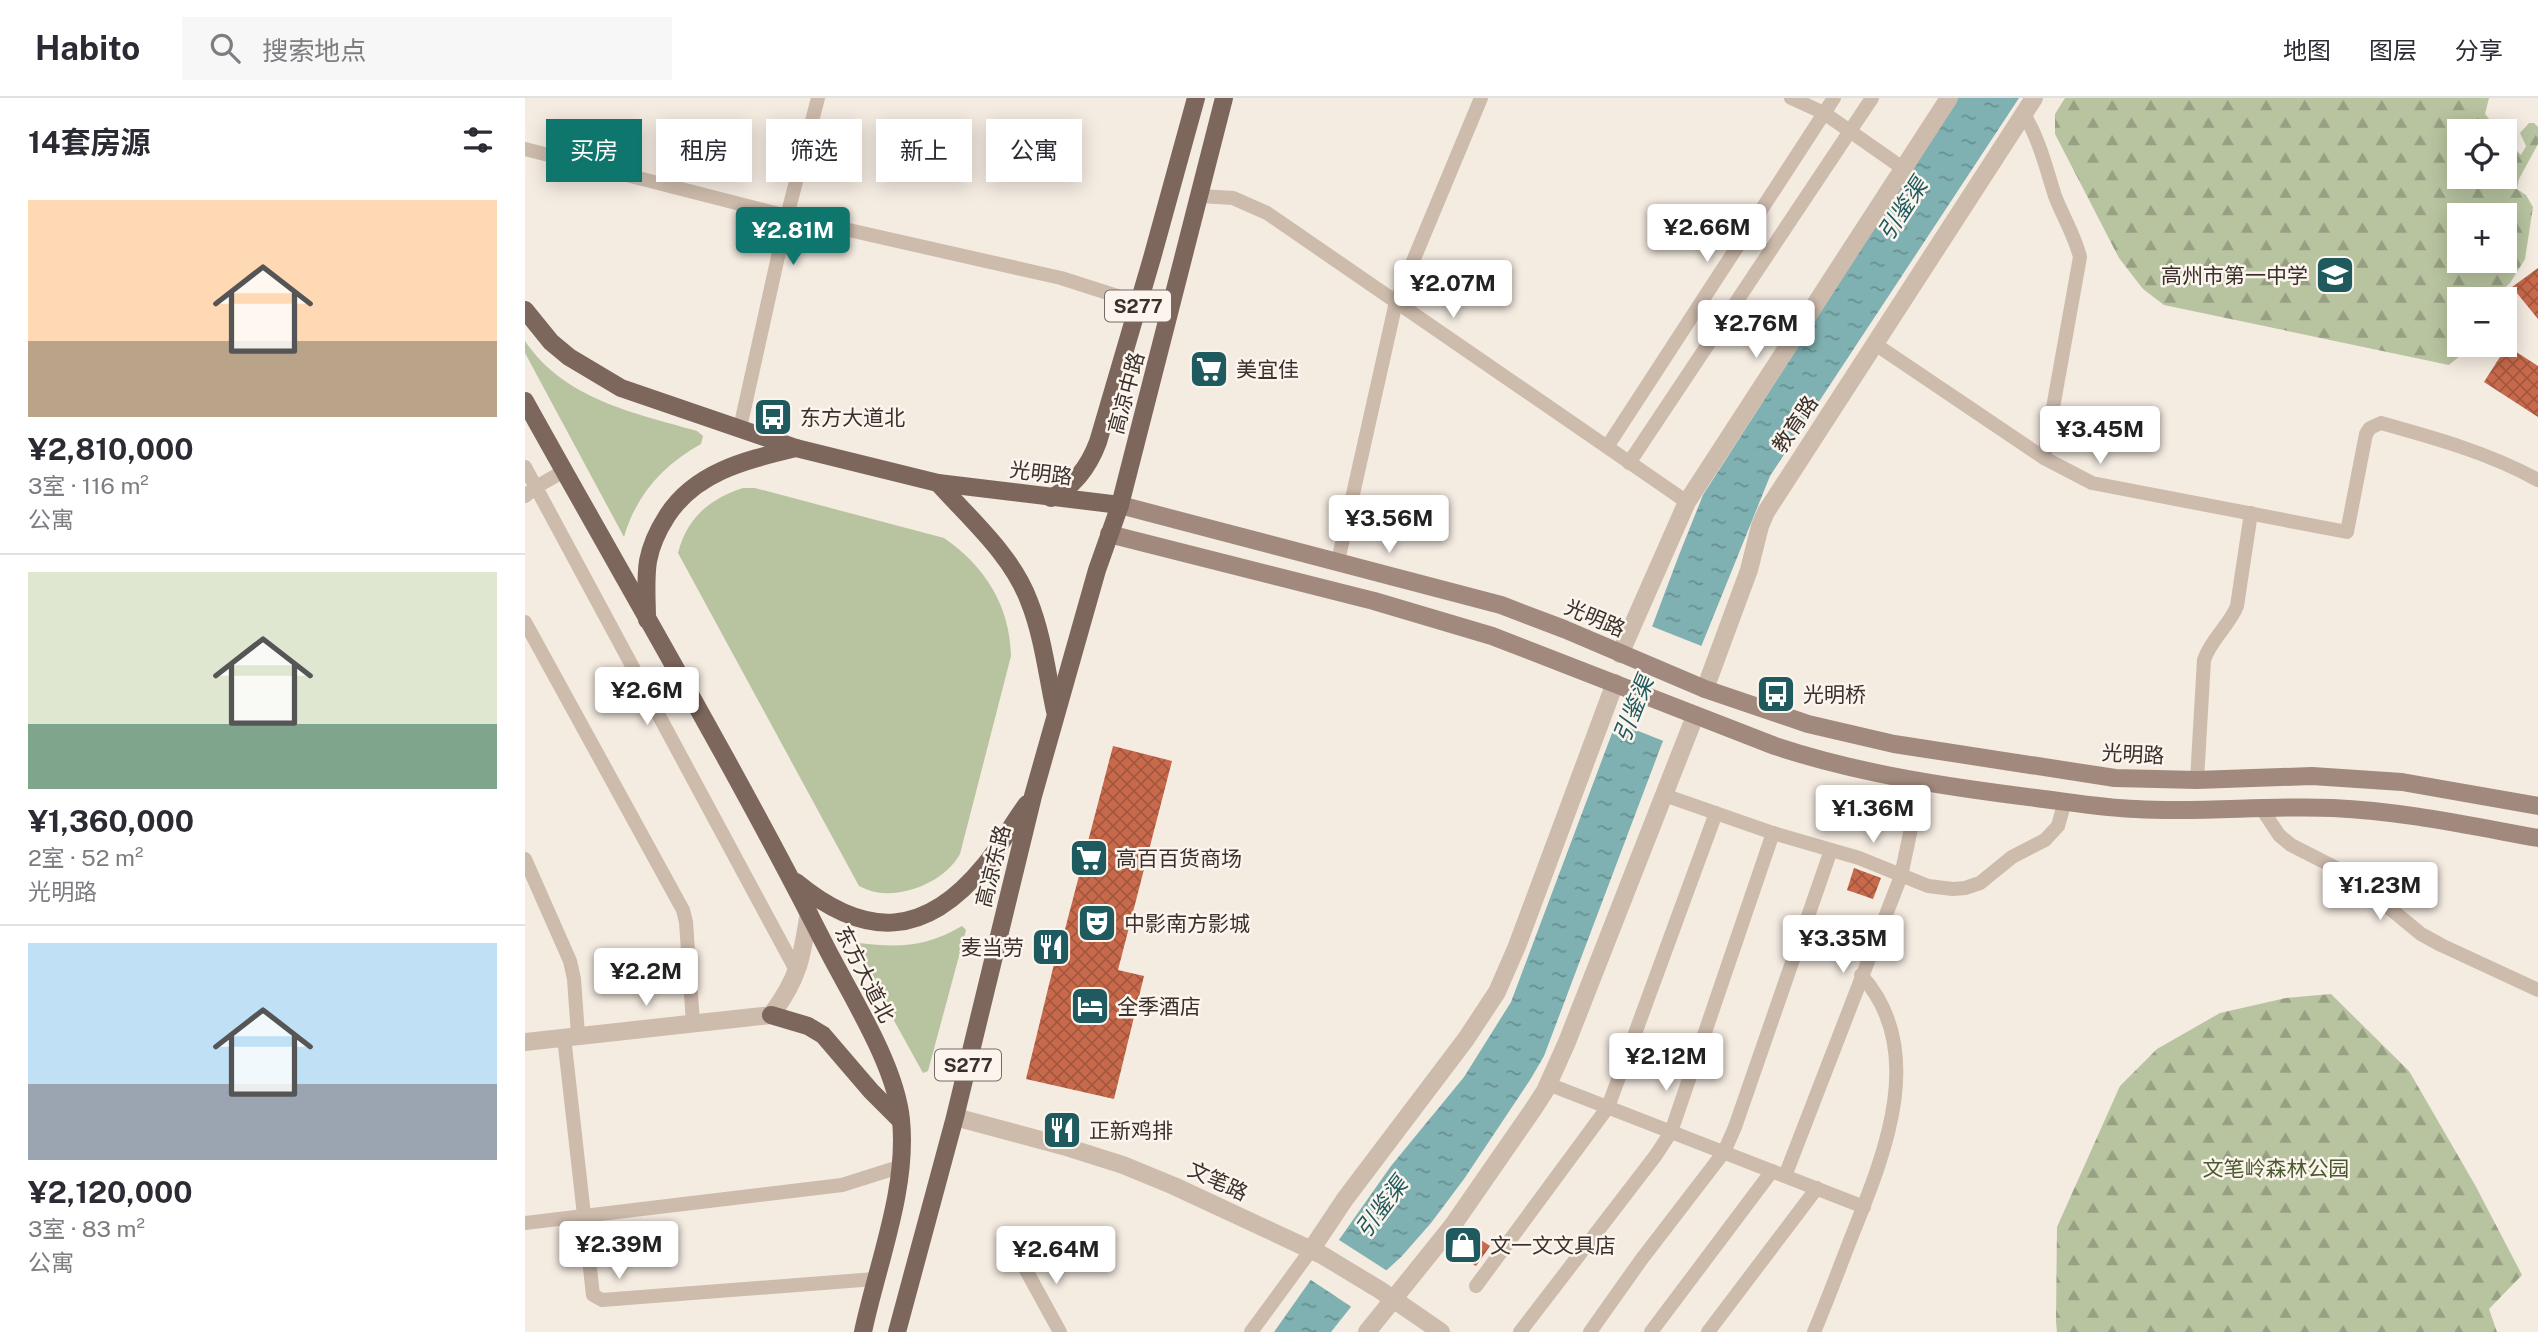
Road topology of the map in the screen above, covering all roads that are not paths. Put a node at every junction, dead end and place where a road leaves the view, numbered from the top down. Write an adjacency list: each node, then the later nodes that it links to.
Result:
1 (818, 98): 16 (street)
2 (1196, 98): 17 (main road, 高凉中路 / S277)
3 (1224, 98): 15 (main road, 高凉中路 / S277)
4 (1481, 98): 19 (street)
5 (1791, 98): 10 (street)
6 (1834, 98): 10 (street)
7 (1872, 98): 12 (street)
8 (1949, 98): 14 (street)
9 (2034, 98): 11 (street, 教育路)
10 (1824, 113): 12 (street); 25 (street)
11 (2024, 114): 22 (street, 教育路); 27 (street)
12 (1850, 132): 14 (street); 28 (street)
13 (525, 149): 16 (street)
14 (1904, 169): 35 (street)
15 (1200, 197): 18 (main road, 高凉中路 / S277); 19 (street)
16 (787, 216): 20 (street); 24 (street)
17 (1152, 258): 18 (main road); 20 (main road, 高凉中路 / S277)
18 (1183, 265): 36 (main road, 高凉中路 / S277)
19 (1396, 302): 25 (street); 40 (street)
20 (1139, 303): 34 (main road, 高凉中路 / S277)
21 (525, 310): 24 (main road, 光明路)
22 (1875, 344): 27 (street); 46 (street, 教育路)
23 (525, 401): 30 (main road, 东方大道北)
24 (740, 428): 26 (main road, 光明路)
25 (1607, 447): 28 (street)
26 (796, 448): 32 (main road, 光明路); 42 (main road)
27 (2045, 458): 37 (street)
28 (1629, 463): 35 (street)
29 (525, 467): 33 (street)
30 (564, 471): 33 (street); 42 (main road, 东方大道北)
31 (2538, 480): 37 (street)
32 (938, 483): 34 (main road, 光明路); 47 (main road, S277)
33 (531, 491): 64 (street)
34 (1051, 498): 36 (main road, 光明路)
35 (1687, 502): 44 (street)
36 (1120, 505): 38 (main road, 高凉中路 / S277); 39 (main road, 光明路)
37 (2251, 513): 49 (street)
38 (1109, 534): 41 (main road); 47 (main road, 高凉东路 / S277)
39 (1256, 539): 40 (main road, 光明路); 41 (main road)
40 (1338, 561): 44 (main road, 光明路)
41 (1246, 569): 45 (main road)
42 (647, 621): 62 (main road, 东方大道北 / S277)
43 (525, 622): 68 (street)
44 (1620, 654): 46 (main road, 光明路)
45 (1621, 685): 48 (main road); 83 (street)
46 (1700, 687): 49 (main road, 光明路)
47 (1055, 714): 52 (main road, 高凉东路 / S277)
48 (1689, 714): 50 (main road); 51 (street)
49 (2197, 779): 55 (main road, 光明路)
50 (1921, 781): 53 (main road); 61 (street)
51 (1664, 795): 56 (street); 71 (street)
52 (1033, 796): 62 (main road, S277); 73 (main road, 高凉东路 / S277)
53 (2065, 801): 54 (main road); 61 (street)
54 (2260, 806): 58 (main road); 66 (street)
55 (2538, 806)
56 (1716, 813): 57 (street); 72 (street)
57 (1773, 833): 59 (street); 75 (street)
58 (2538, 838)
59 (1831, 850): 61 (street); 76 (street)
60 (525, 859): 69 (street)
61 (1901, 876): 65 (street)
62 (791, 877): 63 (main road, 东方大道北 / S277)
63 (809, 912): 64 (street); 74 (main road, 东方大道北 / S277)
64 (797, 972): 67 (street)
65 (1861, 975): 78 (street); 80 (street)
66 (2538, 990)
67 (771, 1014): 68 (street); 74 (main road)
68 (693, 1023): 69 (street)
69 (571, 1036): 70 (street); 81 (street)
70 (525, 1042)
71 (1548, 1084): 72 (street); 87 (street)
72 (1608, 1107): 75 (street); 86 (street)
73 (955, 1117): 83 (street, 文笔路); 89 (main road, 高凉东路 / S277)
74 (901, 1121): 77 (main road, S277)
75 (1671, 1132): 76 (street); 94 (street)
76 (1724, 1152): 78 (street); 95 (street)
77 (899, 1167): 81 (street); 85 (main road, S277)
78 (1779, 1173): 79 (street); 96 (street)
79 (1817, 1188): 80 (street); 97 (street)
80 (1864, 1207): 98 (street)
81 (585, 1217): 82 (street); 85 (street)
82 (525, 1223)
83 (1316, 1252): 87 (street, 文笔路); 91 (street)
84 (1021, 1261): 90 (street)
85 (875, 1279): 88 (main road, S277)
86 (1476, 1286)
87 (1387, 1295): 92 (street); 93 (street, 文笔路)
88 (863, 1332)
89 (897, 1332)
90 (1061, 1332)
91 (1251, 1332)
92 (1367, 1332)
93 (1441, 1332)
94 (1520, 1332)
95 (1591, 1332)
96 (1651, 1332)
97 (1709, 1332)
98 (1814, 1332)

